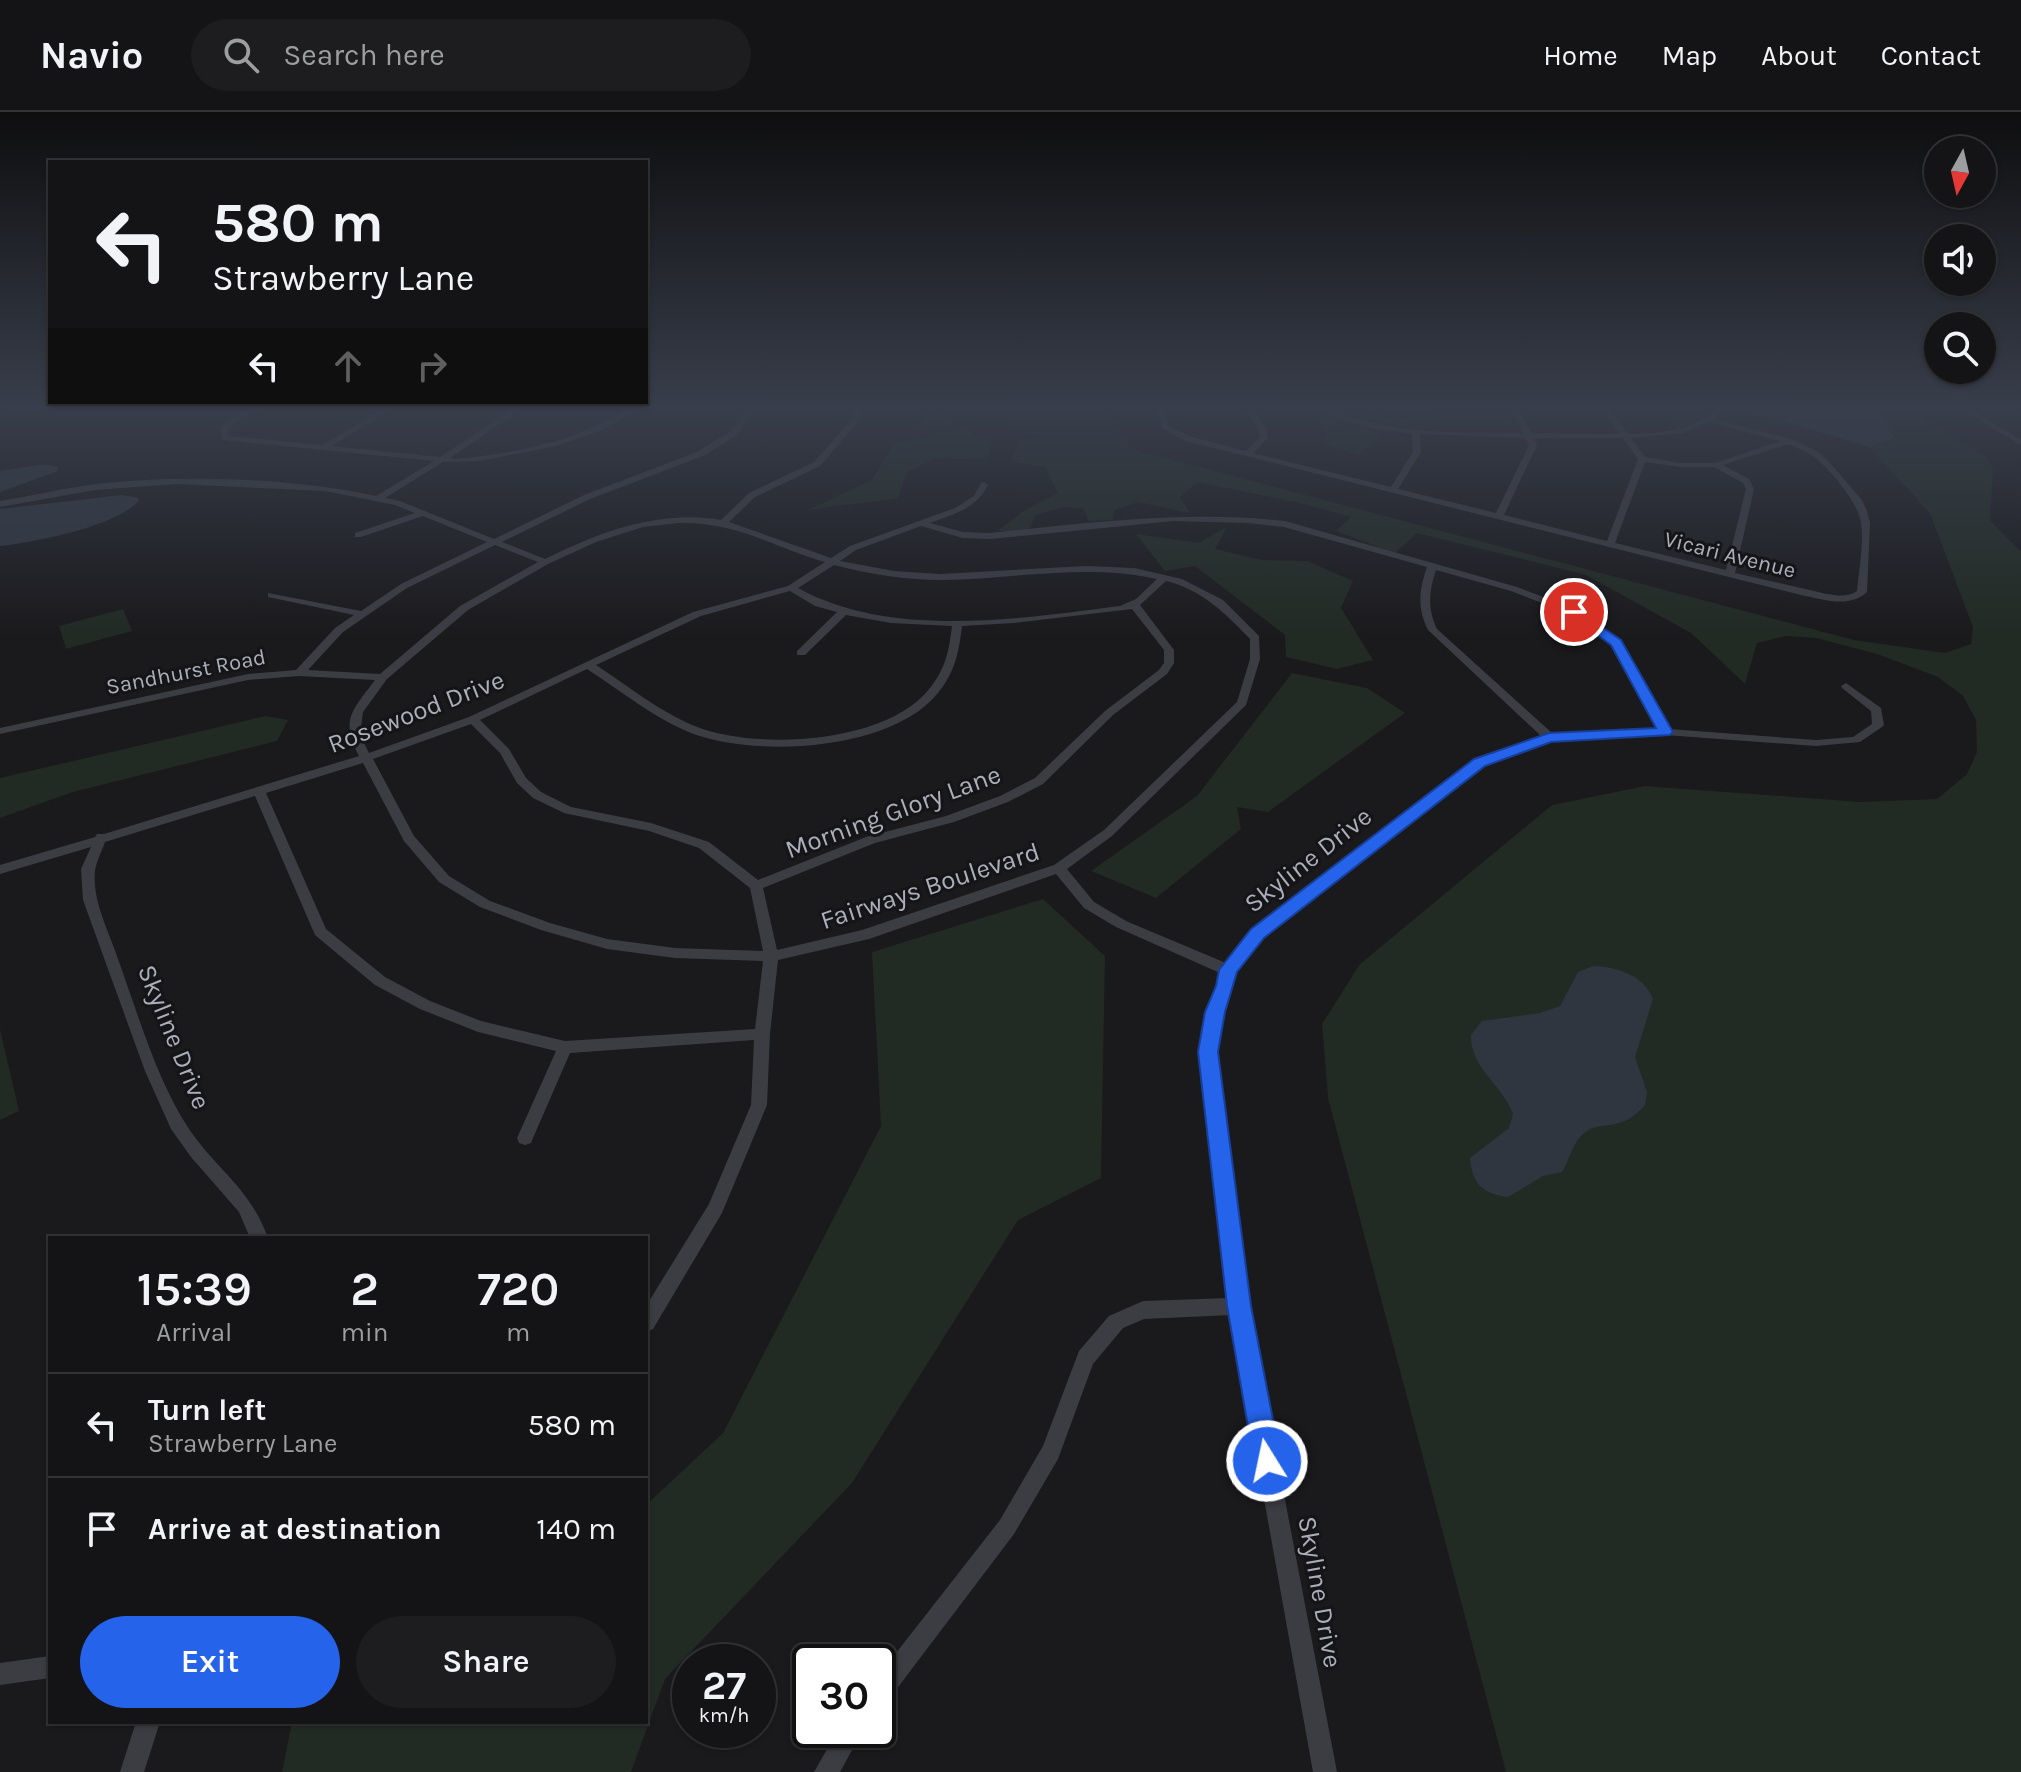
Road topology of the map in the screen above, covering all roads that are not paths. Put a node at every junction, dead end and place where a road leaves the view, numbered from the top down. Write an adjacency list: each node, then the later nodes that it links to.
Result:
1 (70, 483): 15 (street)
2 (154, 483): 17 (street)
3 (241, 483): 16 (street)
4 (403, 483): 16 (street)
5 (622, 483): 23 (street)
6 (776, 483): 20 (street)
7 (1367, 483): 14 (street, Vicari Avenue)
8 (1397, 483): 14 (street)
9 (1516, 483): 19 (street)
10 (1633, 483): 24 (street)
11 (1747, 483): 28 (street)
12 (1842, 483): 28 (street, Vicari Avenue)
13 (984, 485): 21 (street, Rosewood Drive)
14 (1393, 490): 19 (street, Vicari Avenue)
15 (0, 497)
16 (379, 498): 18 (street)
17 (0, 504)
18 (421, 514): 22 (street); 23 (street)
19 (1499, 516): 24 (street, Vicari Avenue)
20 (724, 522): 25 (street, Fairways Boulevard); 26 (street, Fairways Boulevard)
21 (923, 524): 25 (street, Rosewood Drive); 27 (street)
22 (358, 535)
23 (497, 542): 26 (street); 34 (street)
24 (1610, 544): 28 (street, Vicari Avenue)
25 (833, 561): 29 (street, Fairways Boulevard); 30 (street, Rosewood Drive)
26 (545, 562): 39 (street, Fairways Boulevard)
27 (1432, 567): 43 (street); 44 (street)
28 (1730, 574)
29 (1164, 578): 32 (street); 48 (street, Fairways Boulevard)
30 (791, 588): 33 (street); 37 (street, Rosewood Drive)
31 (271, 595): 34 (street)
32 (1134, 605): 35 (street); 50 (street, Morning Glory Lane)
33 (842, 613): 35 (street); 36 (street)
34 (361, 614): 38 (street)
35 (957, 624): 37 (street)
36 (801, 653)
37 (588, 665): 41 (street, Rosewood Drive)
38 (299, 673): 39 (street, Sandhurst Road); 42 (street, Sandhurst Road)
39 (383, 677): 45 (street, Fairways Boulevard)
40 (1846, 686): 43 (street, Skyline Drive)
41 (473, 719): 45 (street, Rosewood Drive); 50 (street)
42 (0, 731)
43 (1665, 732): 44 (street, Skyline Drive)
44 (1549, 737): 52 (street, Skyline Drive)
45 (366, 758): 46 (street, Rosewood Drive); 51 (street, Fairways Boulevard)
46 (259, 790): 47 (street, Rosewood Drive); 54 (street)
47 (101, 837): 49 (street, Rosewood Drive); 56 (street, Skyline Drive)
48 (1059, 868): 51 (street, Fairways Boulevard); 52 (street)
49 (0, 870)
50 (756, 886): 51 (street)
51 (771, 956): 53 (street)
52 (1228, 970): 57 (street, Skyline Drive)
53 (762, 1034): 54 (street); 58 (street)
54 (565, 1047): 55 (street)
55 (525, 1138)
56 (258, 1236)
57 (1239, 1306): 60 (street); 66 (street, Skyline Drive)
58 (648, 1320)
59 (48, 1667): 61 (street)
60 (896, 1672)
61 (0, 1674)
62 (147, 1724): 64 (street)
63 (840, 1748): 65 (street)
64 (132, 1772)
65 (826, 1772)
66 (1325, 1772)

